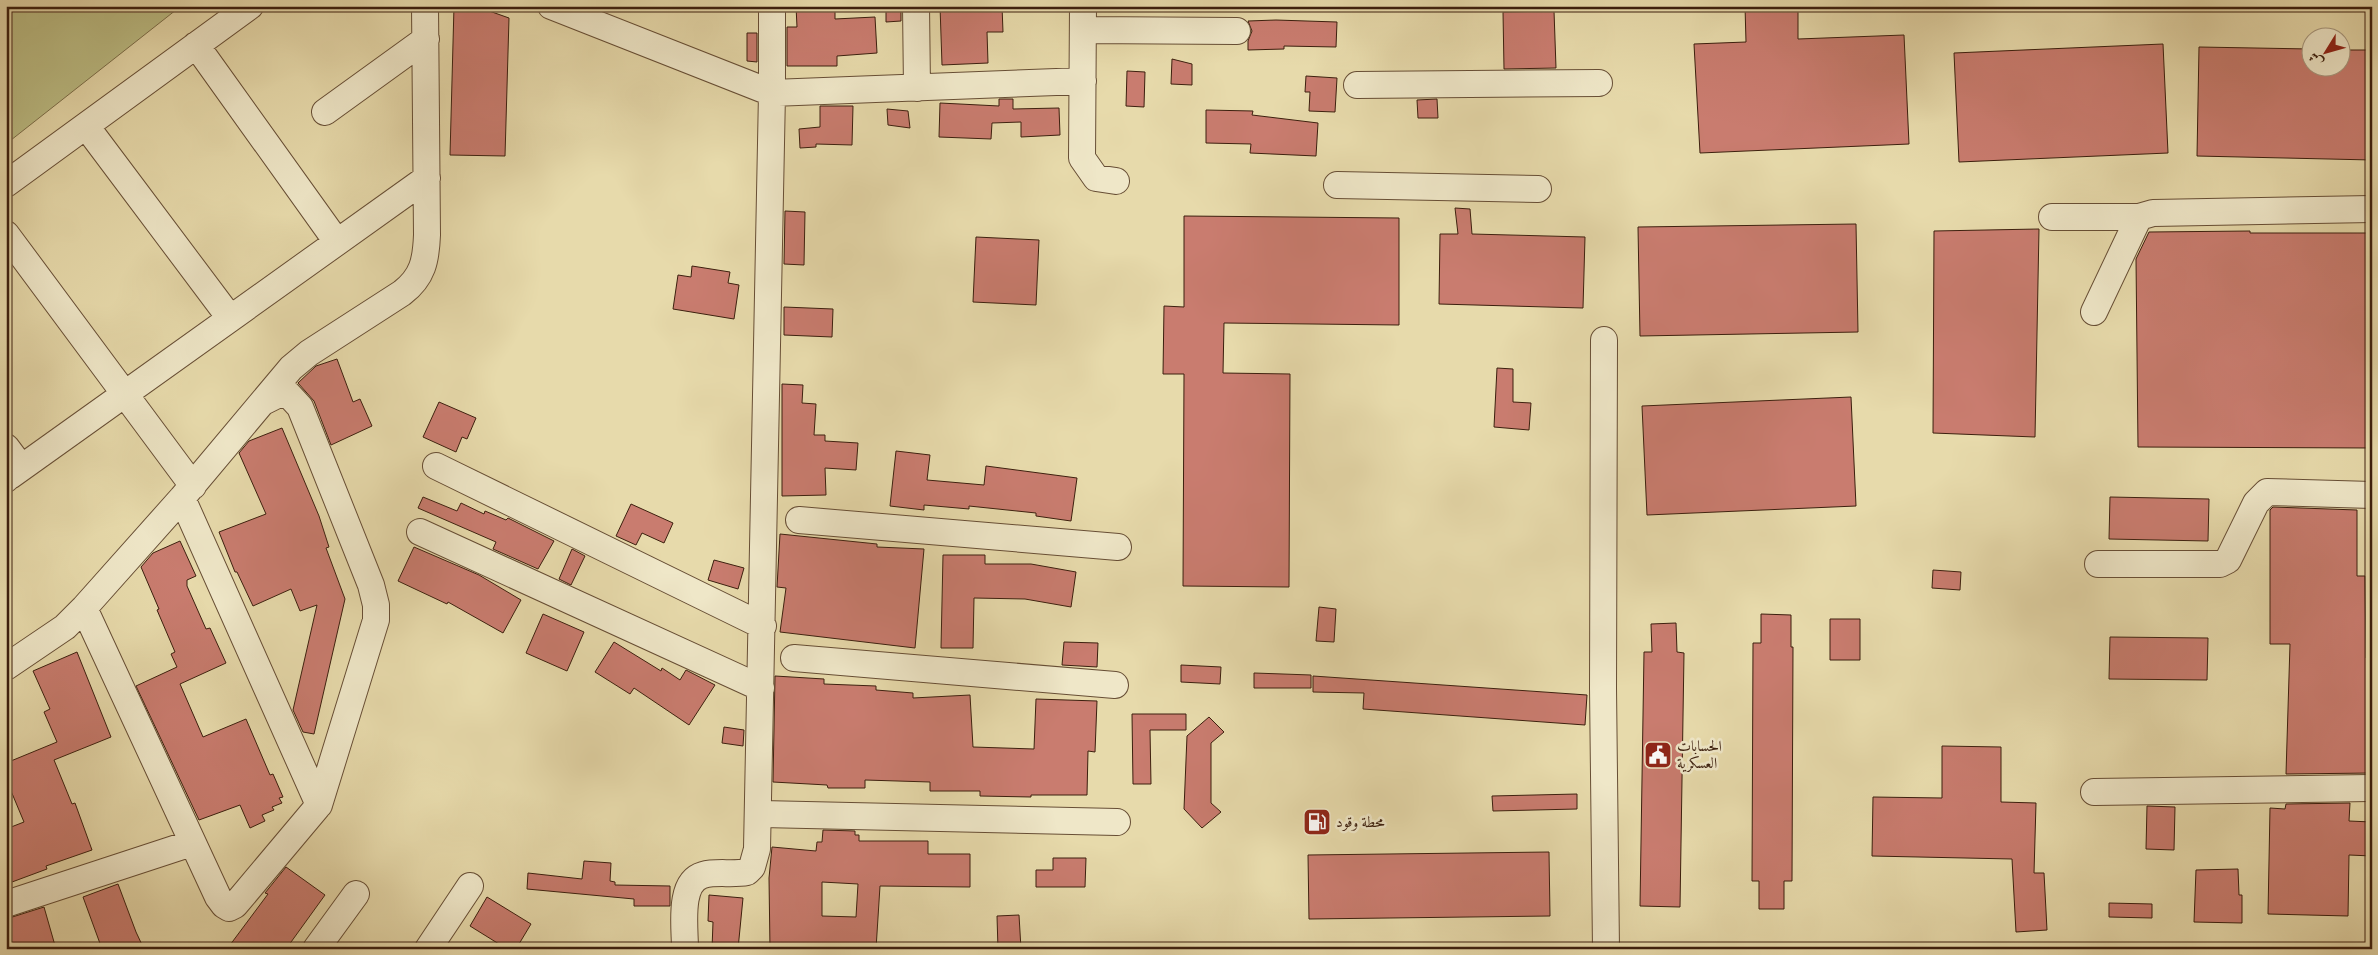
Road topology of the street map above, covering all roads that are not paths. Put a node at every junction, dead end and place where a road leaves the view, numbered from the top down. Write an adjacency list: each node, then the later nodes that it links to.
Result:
1 (250, 6): 9 (street)
2 (426, 6): 8 (street)
3 (551, 6): 14 (street)
4 (772, 6): 14 (street)
5 (916, 6): 13 (street)
6 (1083, 18): 7 (street); 10 (street)
7 (1236, 31)
8 (426, 39): 15 (street); 17 (street)
9 (196, 45): 16 (street); 26 (street)
10 (1083, 81): 13 (street); 18 (street)
11 (1599, 84): 12 (street)
12 (1358, 85)
13 (916, 88): 14 (street)
14 (772, 93): 42 (street)
15 (325, 112)
16 (86, 126): 19 (street); 28 (street)
17 (427, 178): 26 (street); 31 (street)
18 (1116, 181)
19 (6, 184)
20 (1336, 185): 21 (street)
21 (1538, 190)
22 (2372, 209): 23 (street)
23 (2139, 216): 24 (street); 27 (street)
24 (2052, 217)
25 (6, 234): 30 (street)
26 (337, 242): 28 (street)
27 (2094, 312)
28 (230, 318): 30 (street)
29 (1604, 340): 59 (street)
30 (124, 394): 34 (street); 35 (street)
31 (265, 401): 35 (street); 49 (street)
32 (6, 447): 34 (street)
33 (436, 466): 42 (street)
34 (8, 478)
35 (187, 492): 41 (street); 49 (street)
36 (2372, 495): 40 (street)
37 (799, 520): 39 (street)
38 (420, 532): 46 (street)
39 (1118, 547)
40 (2098, 564)
41 (84, 608): 44 (street); 52 (street)
42 (762, 626): 46 (street)
43 (794, 658): 45 (street)
44 (6, 667)
45 (1115, 685)
46 (762, 688): 50 (street)
47 (2370, 788): 48 (street)
48 (2094, 792)
49 (318, 805): 52 (street)
50 (759, 814): 51 (street); 58 (street)
51 (1117, 822)
52 (192, 843): 55 (street)
53 (470, 886): 57 (street)
54 (356, 894): 56 (street)
55 (6, 904)
56 (316, 949)
57 (428, 949)
58 (685, 949)
59 (1606, 949)

